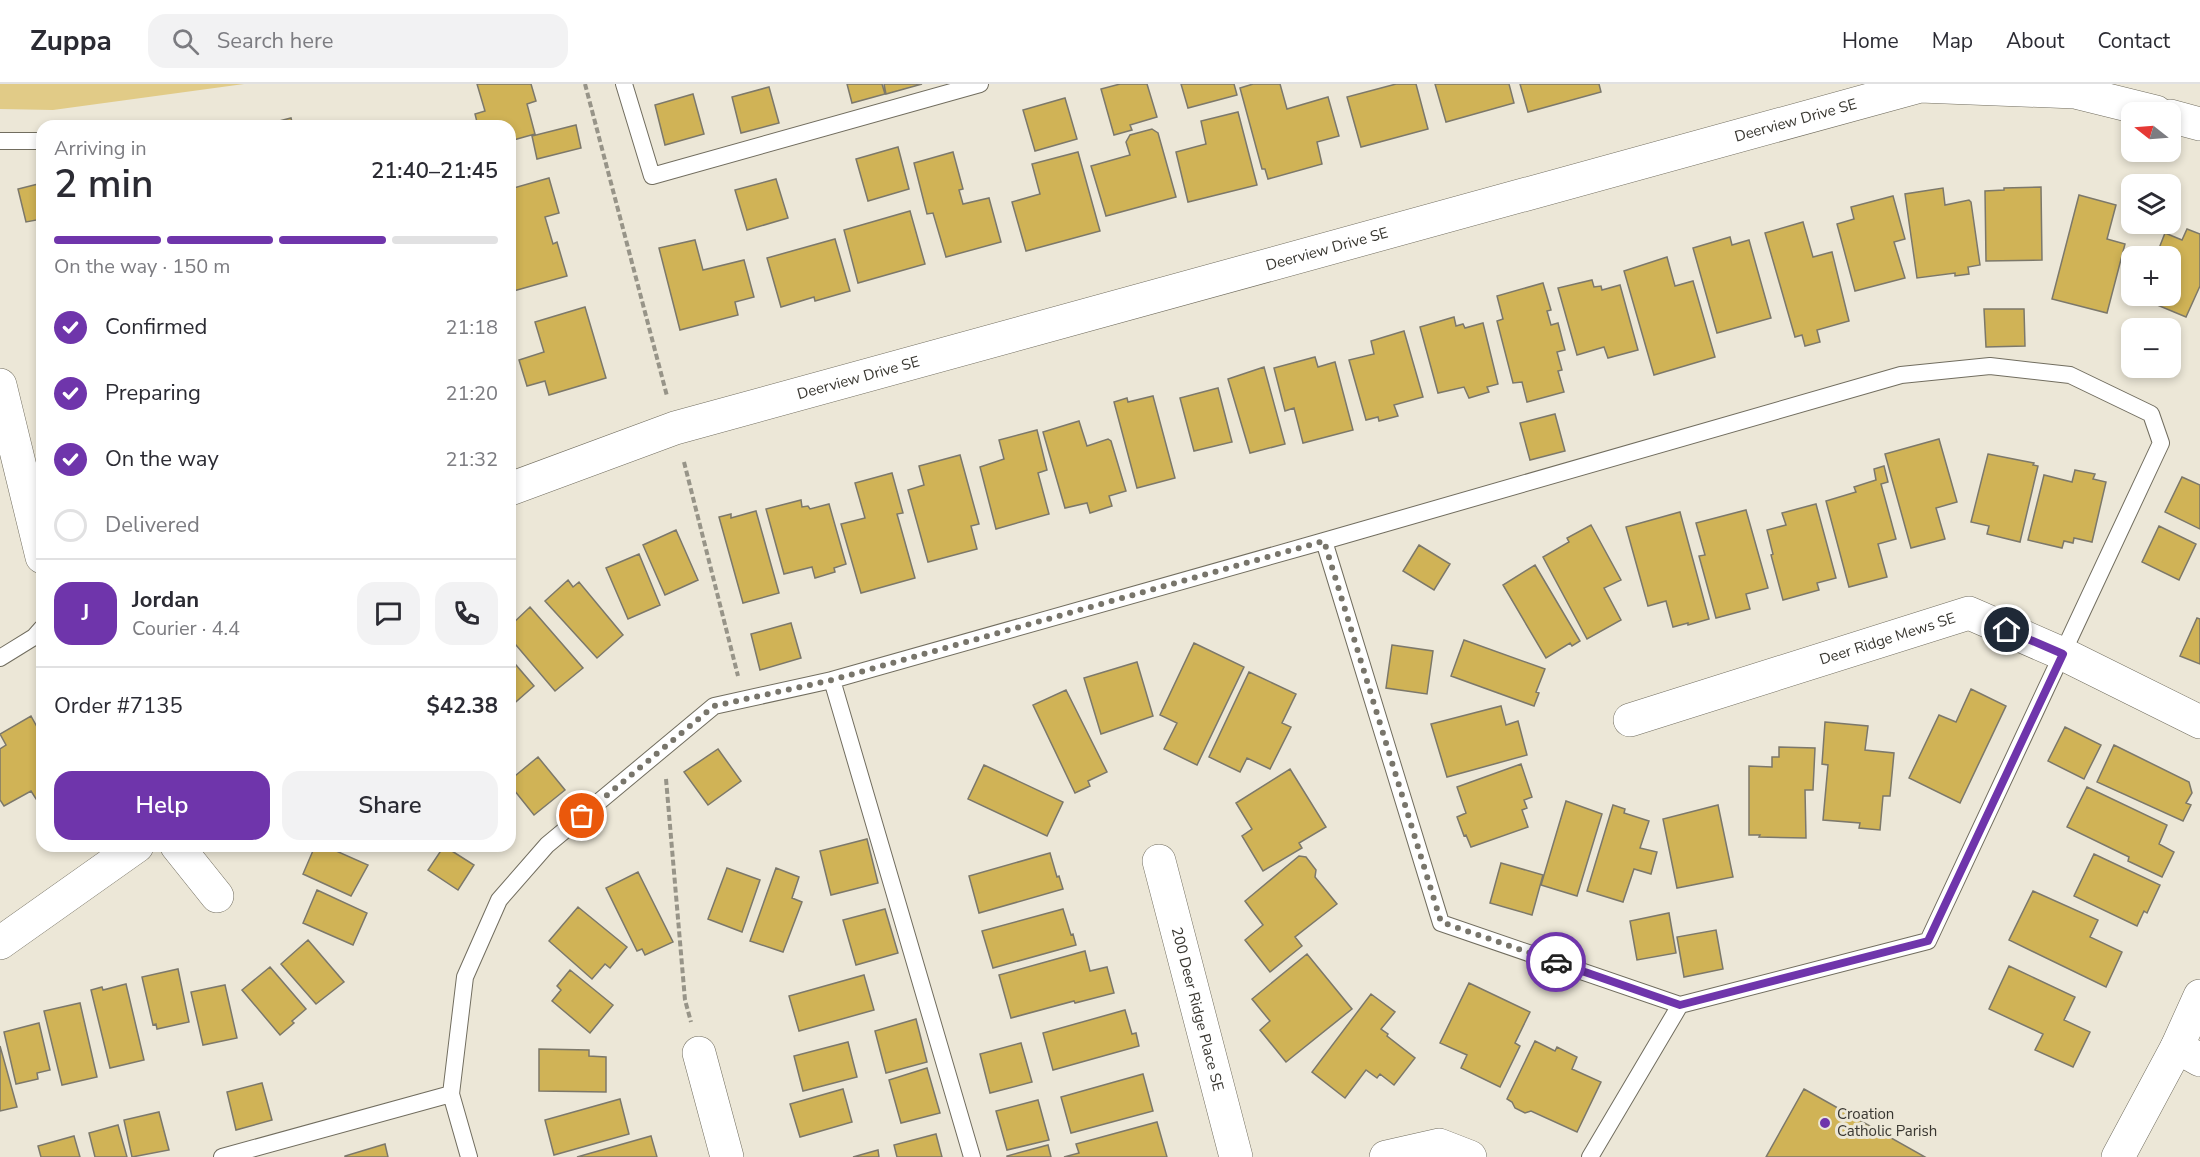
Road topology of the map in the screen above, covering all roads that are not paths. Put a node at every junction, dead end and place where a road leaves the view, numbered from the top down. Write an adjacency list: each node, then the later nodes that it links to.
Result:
1 (624, 84): 2 (lane)
2 (980, 84)
3 (1920, 85): 4 (street, Deerview Drive SE); 10 (street, Deerview Drive SE)
4 (2121, 103)
5 (2181, 119): 6 (street)
6 (2200, 124)
7 (0, 141): 8 (lane)
8 (36, 141)
9 (0, 385): 11 (street)
10 (516, 487)
11 (36, 532)
12 (1324, 541): 14 (lane); 16 (lane); 25 (lane)
13 (36, 635): 15 (lane)
14 (2063, 654): 17 (street, Deer Ridge Mews SE); 18 (street, Deer Ridge Mews SE); 25 (lane)
15 (0, 658)
16 (832, 680): 28 (lane); 32 (lane)
17 (1630, 720)
18 (2200, 722)
19 (129, 852): 23 (street)
20 (182, 852): 22 (street)
21 (1159, 861): 33 (street, 200 Deer Ridge Place SE)
22 (217, 896)
23 (0, 943)
24 (2200, 996): 27 (street)
25 (1680, 1005): 36 (lane)
26 (699, 1053): 31 (street)
27 (2188, 1054): 37 (street)
28 (451, 1094): 29 (lane); 30 (lane)
29 (222, 1157)
30 (469, 1157)
31 (727, 1157)
32 (972, 1157)
33 (1236, 1157)
34 (1386, 1157): 35 (street)
35 (1470, 1157)
36 (1590, 1157)
37 (2118, 1157)

